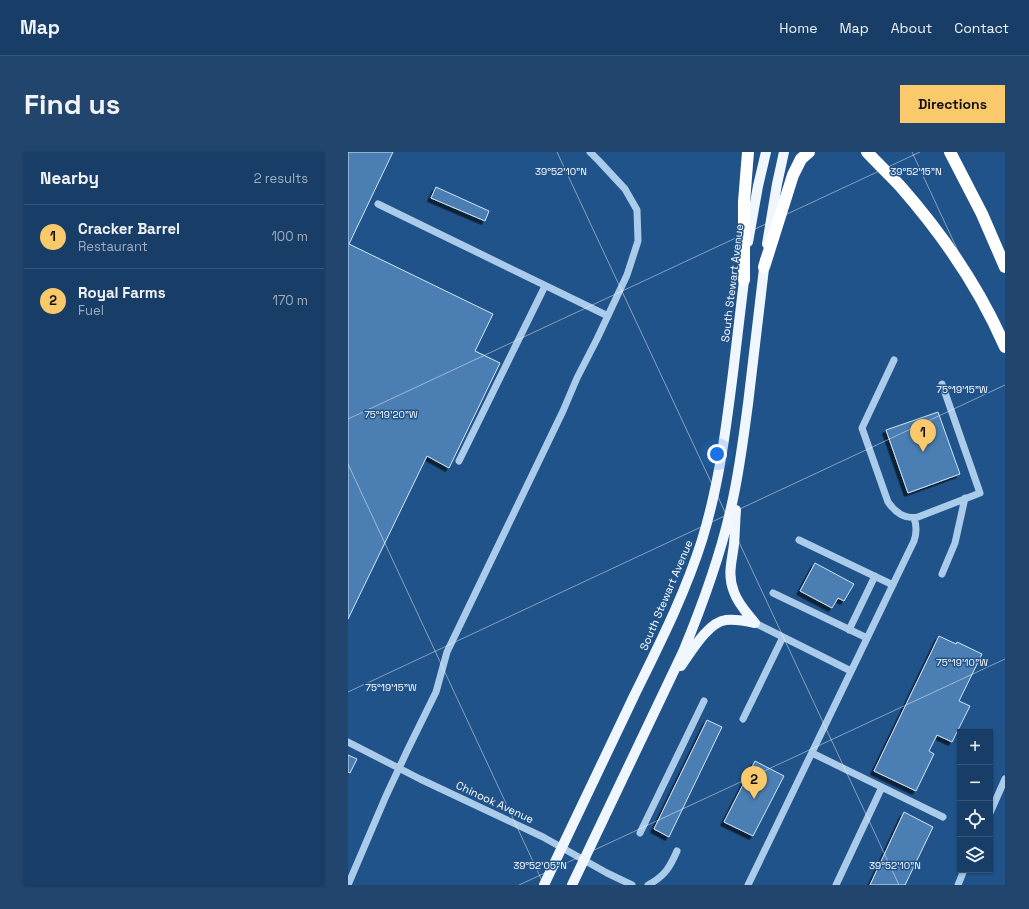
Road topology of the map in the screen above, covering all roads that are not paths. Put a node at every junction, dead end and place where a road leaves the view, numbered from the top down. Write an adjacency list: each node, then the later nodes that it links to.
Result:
1 (590, 152): 13 (street)
2 (748, 152): 11 (highway)
3 (766, 152): 11 (main road, South Stewart Avenue)
4 (784, 152): 10 (main road)
5 (809, 152): 10 (highway)
6 (867, 152): 14 (highway)
7 (950, 152): 9 (highway)
8 (378, 204): 12 (street)
9 (1005, 267)
10 (764, 268): 18 (main road)
11 (744, 280): 42 (main road, South Stewart Avenue)
12 (545, 286): 13 (street); 17 (street)
13 (608, 316): 36 (street)
14 (1005, 347)
15 (894, 360): 20 (street)
16 (942, 384): 19 (street)
17 (460, 461)
18 (738, 475): 26 (main road); 31 (main road)
19 (965, 498): 20 (street); 22 (street)
20 (914, 518): 24 (street)
21 (799, 540): 23 (street)
22 (942, 574)
23 (875, 576): 24 (street); 27 (street)
24 (893, 585): 29 (street)
25 (773, 593): 27 (street)
26 (755, 623): 28 (street); 31 (main road)
27 (849, 630): 29 (street)
28 (783, 637): 30 (street); 33 (street)
29 (867, 638): 30 (street)
30 (852, 671): 35 (street)
31 (667, 685): 44 (main road)
32 (704, 701): 41 (street)
33 (743, 719)
34 (348, 742): 36 (street, Chinook Avenue)
35 (812, 753): 38 (street); 51 (street)
36 (399, 768): 42 (street, Chinook Avenue); 46 (street)
37 (1005, 779): 39 (street)
38 (882, 788): 40 (street); 52 (street)
39 (993, 806)
40 (943, 817)
41 (640, 833)
42 (561, 848): 44 (street, Chinook Avenue); 47 (main road, South Stewart Avenue)
43 (677, 851): 50 (street)
44 (584, 860): 48 (main road); 49 (street, Chinook Avenue)
45 (963, 873): 53 (street)
46 (348, 885)
47 (544, 885)
48 (572, 885)
49 (632, 885)
50 (648, 885)
51 (748, 885)
52 (836, 885)
53 (958, 885)

